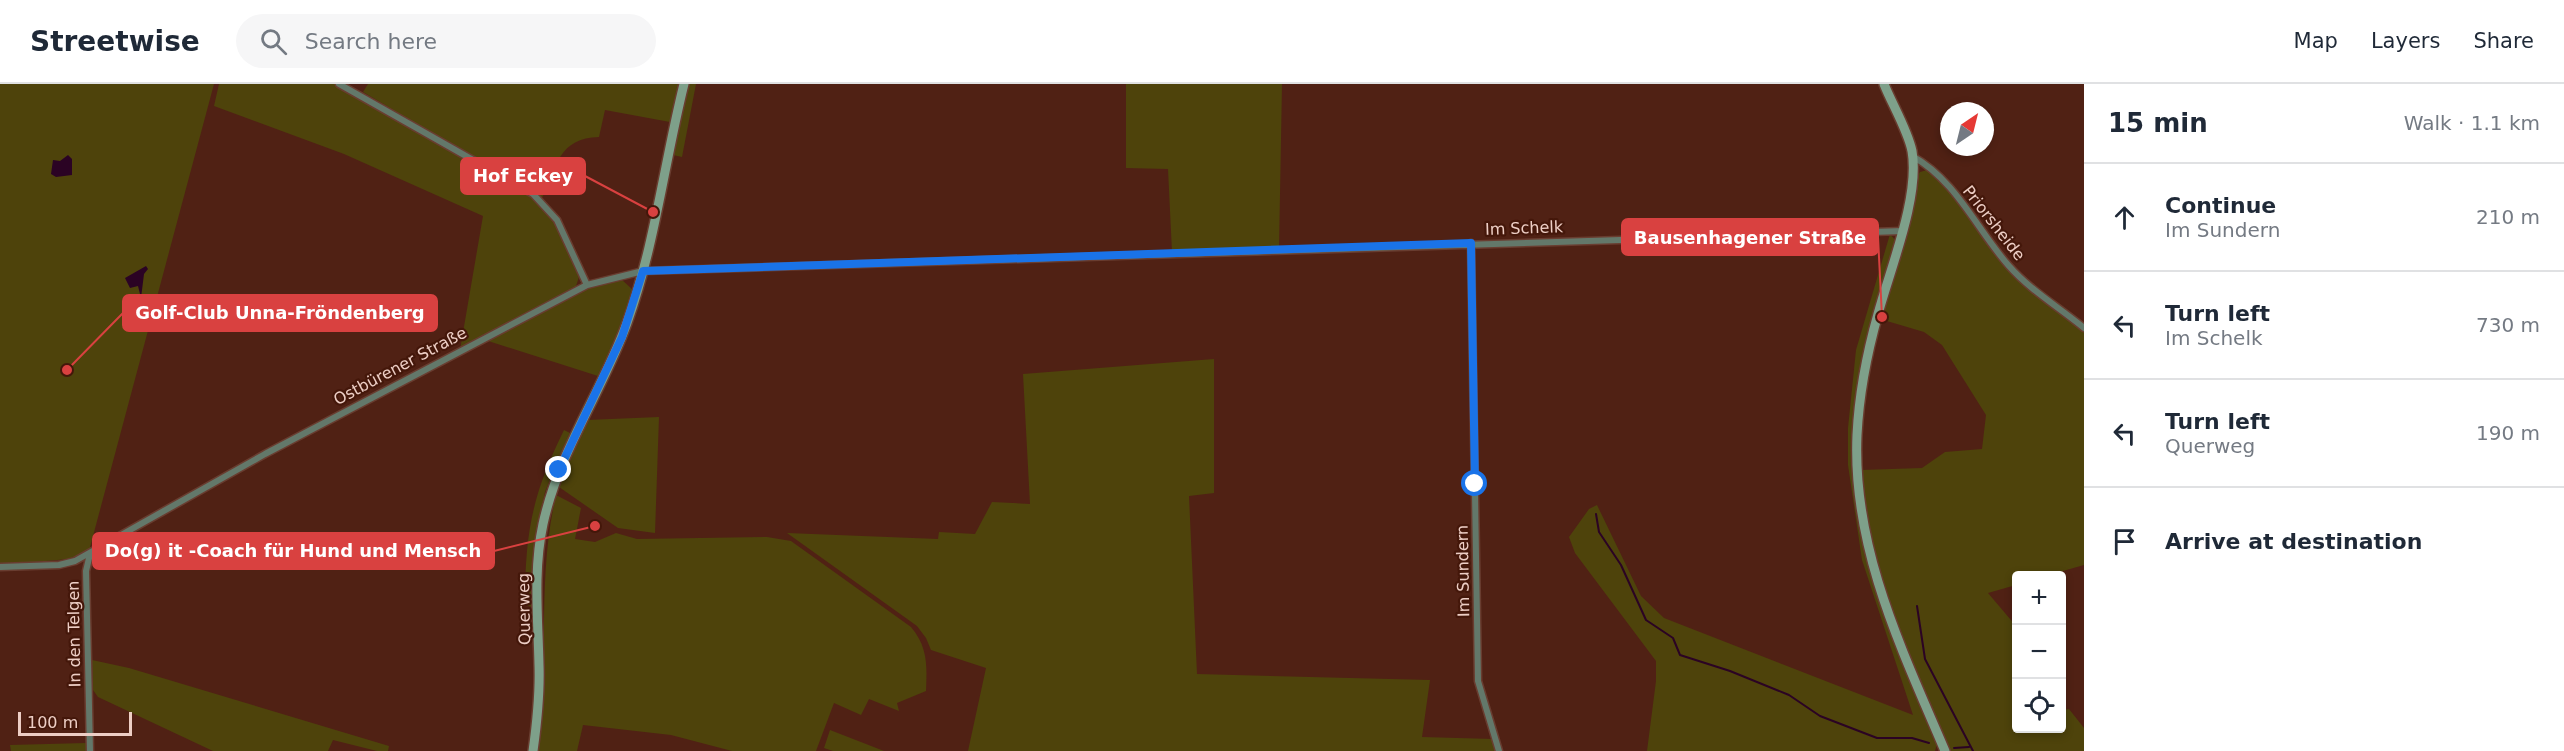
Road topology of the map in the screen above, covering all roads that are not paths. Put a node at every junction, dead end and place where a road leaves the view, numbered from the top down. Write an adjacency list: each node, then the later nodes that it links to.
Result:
1 (339, 84): 8 (street)
2 (684, 84): 7 (street)
3 (1884, 84): 4 (street)
4 (1912, 156): 5 (street); 9 (street, Priorsheide)
5 (1903, 231): 6 (street, Im Schelk); 15 (street)
6 (1471, 243): 7 (street, Im Schelk); 14 (street, Im Sundern)
7 (643, 271): 8 (street, Ostbürener Straße); 13 (street, Querweg)
8 (587, 285): 10 (street, Ostbürener Straße)
9 (2084, 328)
10 (90, 554): 11 (street, Ostbürener Straße); 12 (street, In den Telgen)
11 (0, 567)
12 (90, 751)
13 (533, 751)
14 (1498, 751)
15 (1945, 751)

